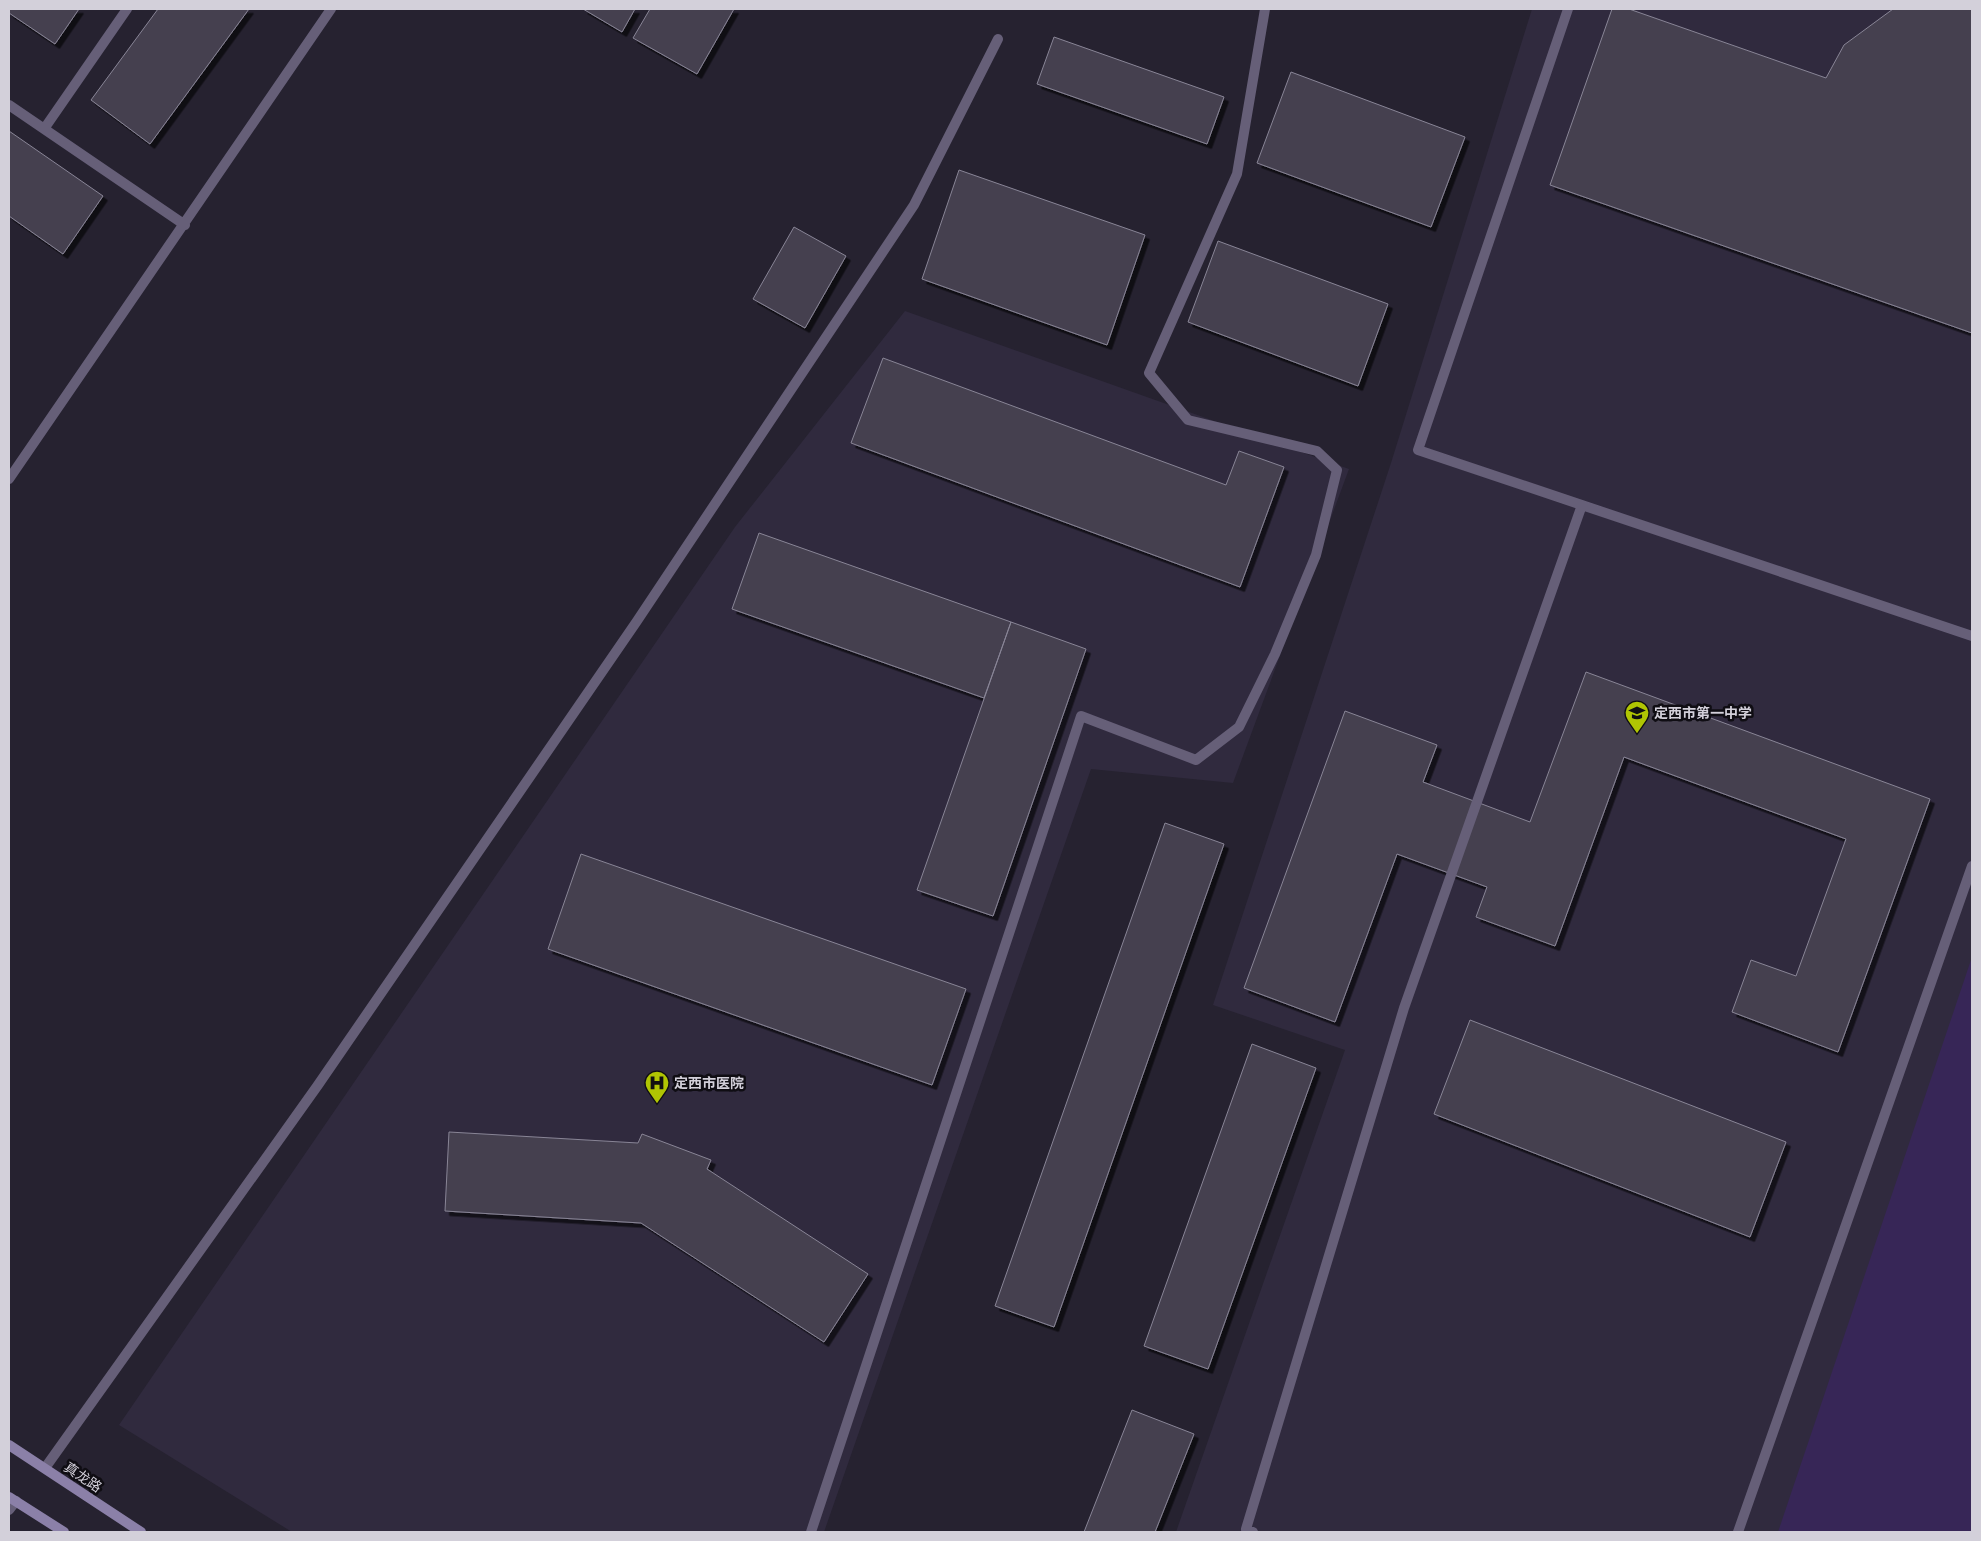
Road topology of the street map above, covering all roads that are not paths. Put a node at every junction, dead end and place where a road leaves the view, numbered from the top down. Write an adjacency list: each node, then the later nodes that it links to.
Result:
1 (128, 9): 7 (street)
2 (331, 9): 8 (street)
3 (1264, 9): 19 (street)
4 (1568, 9): 10 (street)
5 (998, 39): 14 (street)
6 (9, 105): 7 (street)
7 (44, 129): 8 (street)
8 (184, 225): 9 (street)
9 (9, 479)
10 (1582, 505): 11 (street); 20 (street)
11 (1972, 636)
12 (1972, 866): 21 (street)
13 (9, 1444): 14 (main road, 真龙路)
14 (45, 1468): 18 (main road, 真龙路)
15 (12, 1499): 16 (street); 17 (main road)
16 (9, 1510)
17 (64, 1532)
18 (141, 1532)
19 (811, 1532)
20 (1253, 1532)
21 (1738, 1532)

